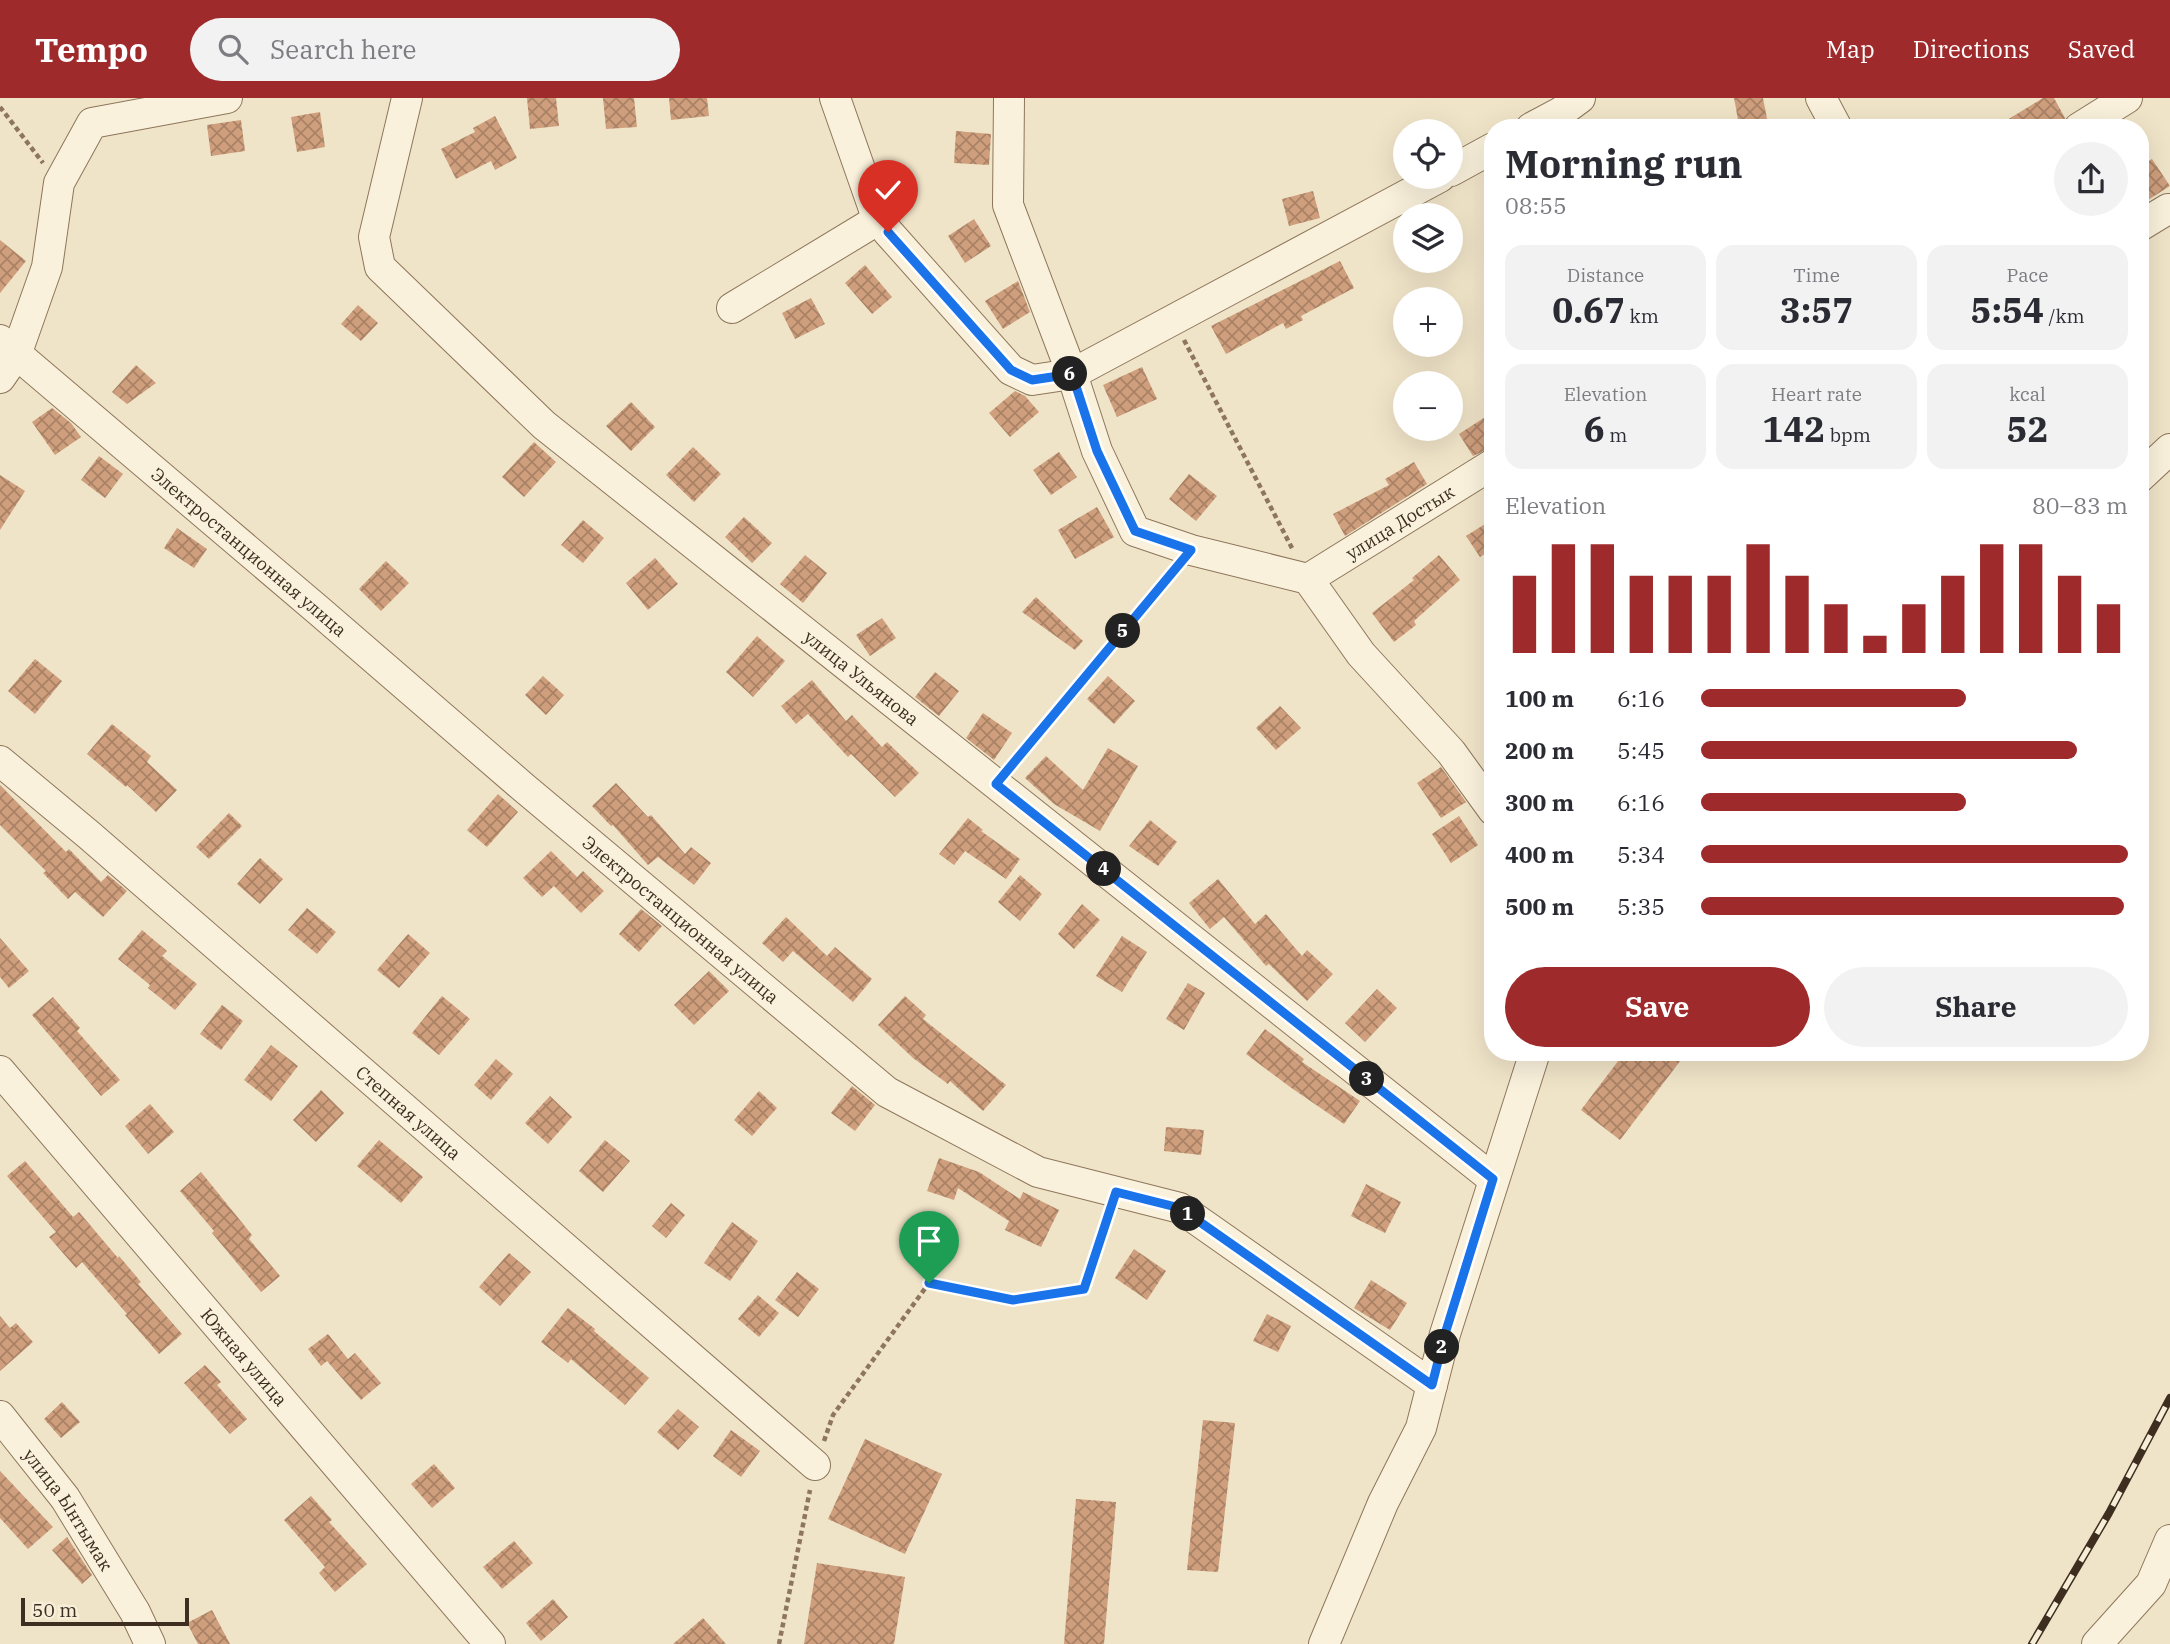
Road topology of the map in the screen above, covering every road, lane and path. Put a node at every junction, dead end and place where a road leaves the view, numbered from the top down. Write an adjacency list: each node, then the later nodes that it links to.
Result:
1 (227, 98): 14 (street)
2 (407, 98): 29 (street, улица Ульянова)
3 (835, 98): 17 (street)
4 (1009, 98): 22 (street)
5 (1580, 98): 9 (street)
6 (1821, 98): 10 (street)
7 (2127, 98): 11 (street)
8 (0, 107): 14 (path)
9 (1548, 119)
10 (1832, 119)
11 (2093, 119)
12 (1484, 153): 13 (street)
13 (1463, 164)
14 (59, 183): 21 (street)
15 (1418, 189): 20 (street)
16 (2168, 209): 18 (street)
17 (879, 219): 19 (street); 22 (street)
18 (2149, 221)
19 (732, 308)
20 (1173, 320): 22 (street); 27 (path)
21 (5, 358): 34 (street, Электростанционная улица)
22 (1072, 374): 26 (street)
23 (2170, 449): 24 (street)
24 (2149, 469)
25 (1484, 470): 27 (street, улица Достык)
26 (1191, 550): 27 (street); 29 (path)
27 (1308, 579): 30 (street)
28 (0, 761): 37 (street, Степная улица)
29 (996, 784): 33 (street, улица Ульянова)
30 (1484, 798)
31 (1532, 1061): 33 (street)
32 (0, 1072): 40 (street, Южная улица)
33 (1493, 1179): 35 (street)
34 (1116, 1192): 35 (street, Электростанционная улица); 37 (path)
35 (1432, 1385): 42 (street)
36 (0, 1416): 39 (street, улица Ынтымак)
37 (815, 1465): 41 (path)
38 (2170, 1540): 43 (street)
39 (150, 1644)
40 (490, 1644)
41 (779, 1644)
42 (1324, 1644)
43 (2097, 1644)

